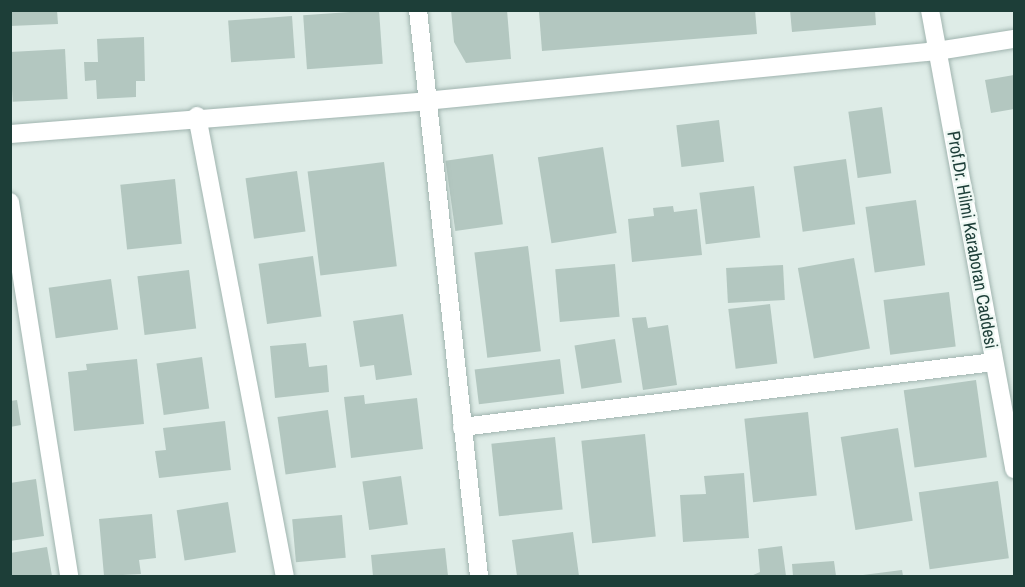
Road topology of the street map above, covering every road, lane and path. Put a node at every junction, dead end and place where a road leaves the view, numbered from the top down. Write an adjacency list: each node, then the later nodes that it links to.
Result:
1 (418, 10): 5 (street)
2 (930, 10): 4 (street, Prof.Dr. Hilmi Karaboran Caddesi)
3 (1014, 39): 4 (street)
4 (937, 51): 5 (street); 9 (street, Prof.Dr. Hilmi Karaboran Caddesi)
5 (424, 101): 6 (street); 10 (street)
6 (197, 116): 7 (street); 14 (street)
7 (10, 134)
8 (10, 202): 13 (street)
9 (994, 362): 10 (street); 11 (street, Prof.Dr. Hilmi Karaboran Caddesi)
10 (462, 427): 15 (street)
11 (1011, 428): 12 (street, Prof.Dr. Hilmi Karaboran Caddesi)
12 (1014, 469)
13 (69, 576)
14 (285, 576)
15 (479, 576)

